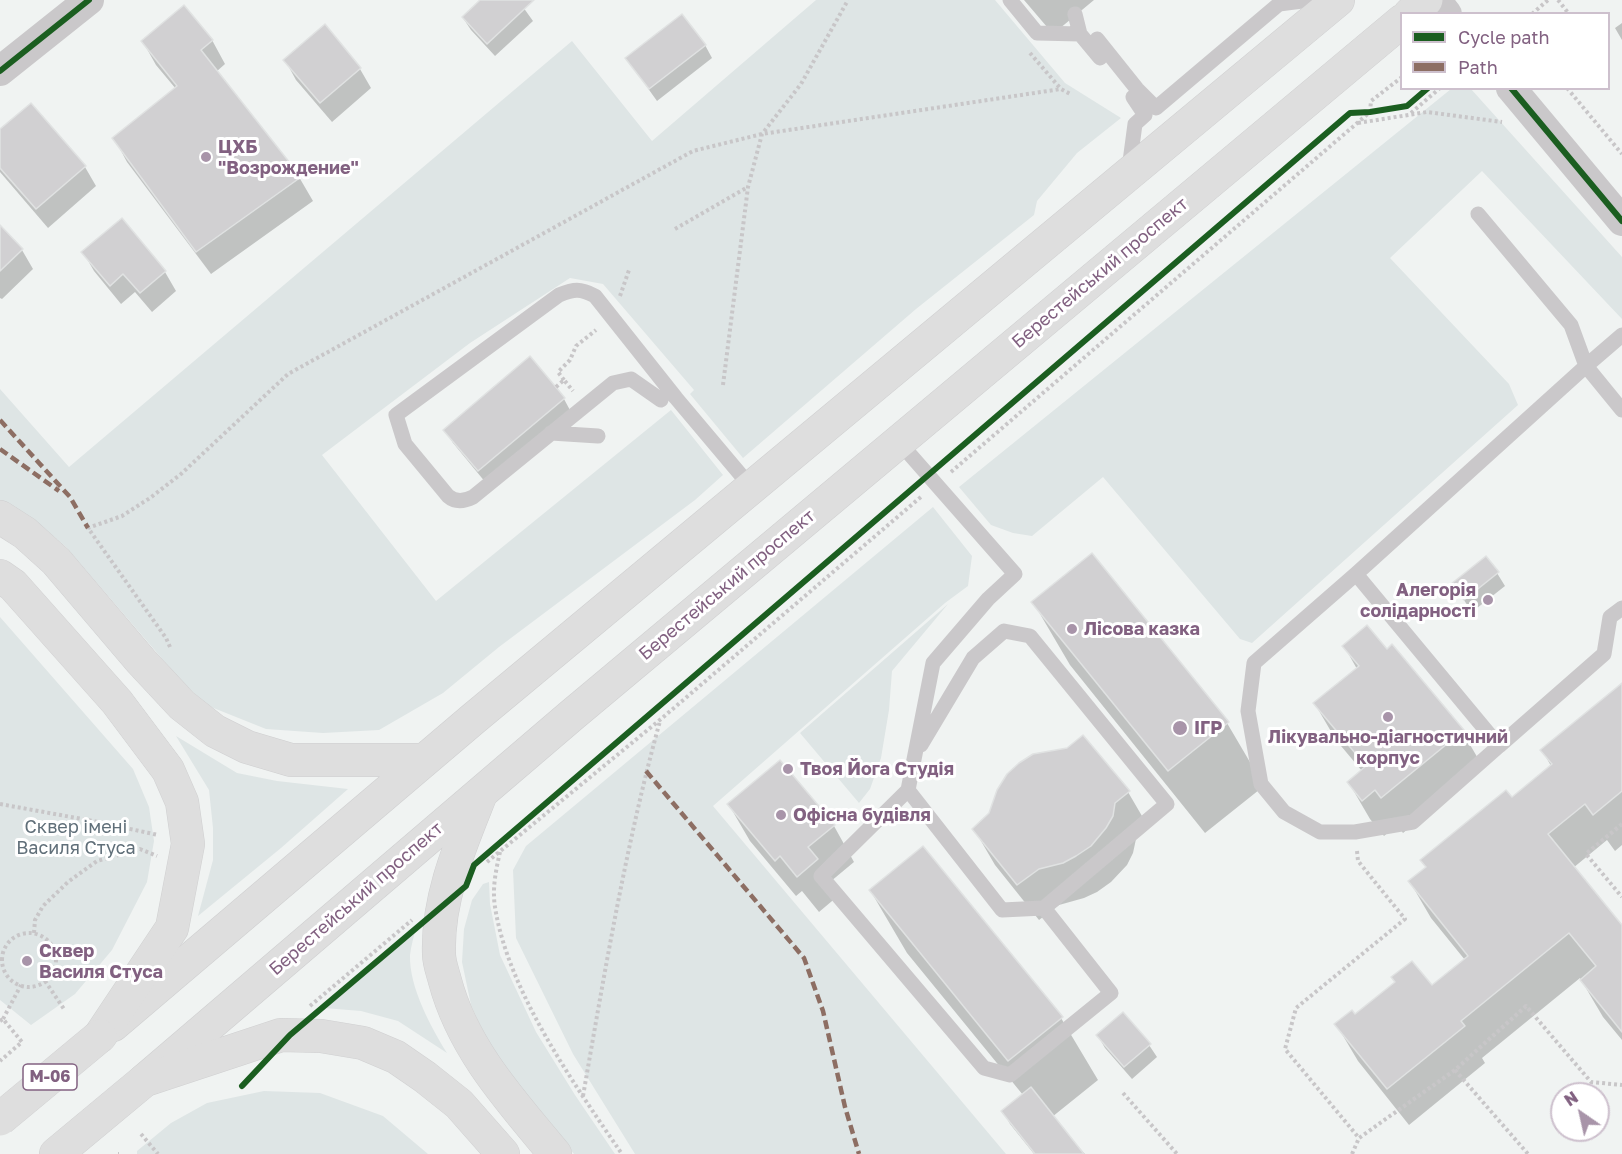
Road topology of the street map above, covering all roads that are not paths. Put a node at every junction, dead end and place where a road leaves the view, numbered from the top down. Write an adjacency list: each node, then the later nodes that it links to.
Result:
1 (89, 0): 14 (street)
2 (1010, 0): 11 (lane)
3 (1310, 0): 13 (lane)
4 (1338, 0): 16 (main road)
5 (1426, 0): 7 (main road)
6 (1436, 0): 8 (street)
7 (1412, 12)
8 (1446, 12)
9 (1075, 14): 11 (lane)
10 (1400, 22): 25 (main road, Берестейський проспект)
11 (1080, 34): 13 (lane)
12 (1097, 39): 13 (lane)
13 (1112, 65): 16 (lane)
14 (0, 71)
15 (1513, 90): 18 (street)
16 (1128, 175): 26 (main road)
17 (1478, 214): 20 (lane)
18 (1622, 220)
19 (1622, 335): 20 (lane)
20 (1586, 366): 22 (lane); 28 (lane)
21 (669, 399): 23 (lane); 23 (lane); 26 (lane)
22 (1622, 410)
23 (551, 433): 24 (lane)
24 (598, 436)
25 (899, 442): 32 (lane); 35 (main road, Берестейський проспект)
26 (752, 487): 33 (main road)
27 (0, 517): 33 (main road)
28 (1356, 574): 31 (lane); 31 (lane)
29 (0, 576): 37 (main road)
30 (1622, 608): 31 (lane)
31 (1499, 746)
32 (916, 753): 34 (lane); 36 (lane)
33 (424, 760): 37 (main road)
34 (908, 790): 36 (lane); 36 (lane)
35 (482, 791): 38 (main road, Берестейський проспект); 42 (main road)
36 (1044, 908)
37 (100, 1036): 39 (main road, М-06, bridge)
38 (146, 1080): 40 (main road, Берестейський проспект); 41 (main road)
39 (0, 1119)
40 (56, 1154)
41 (503, 1154)
42 (555, 1154)

